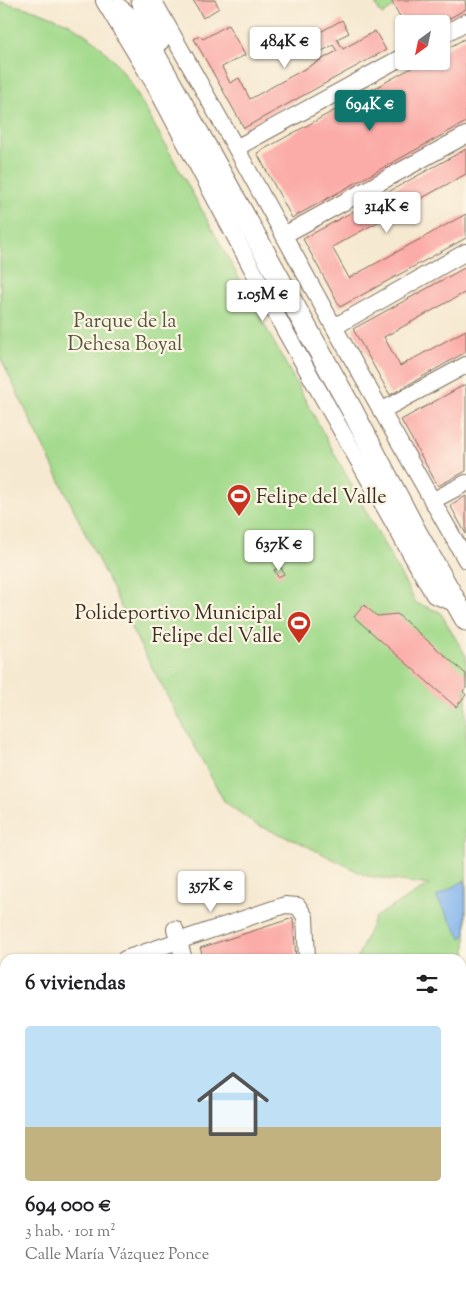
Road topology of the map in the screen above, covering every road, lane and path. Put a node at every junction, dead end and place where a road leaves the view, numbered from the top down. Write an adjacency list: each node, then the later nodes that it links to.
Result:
1 (142, 0): 3 (main road); 17 (main road)
2 (153, 0): 8 (street)
3 (108, 3): 17 (main road)
4 (466, 22): 5 (street)
5 (450, 31)
6 (395, 61): 8 (street)
7 (466, 135): 9 (street)
8 (236, 148): 9 (street)
9 (284, 235): 11 (street)
10 (466, 252): 11 (street)
11 (334, 328): 13 (street)
12 (466, 365): 13 (street)
13 (381, 411): 15 (street)
14 (466, 483): 15 (street)
15 (432, 501): 16 (street)
16 (466, 560)
17 (463, 608)
18 (176, 935): 19 (street); 20 (street); 21 (street)
19 (136, 954)
20 (182, 954)
21 (307, 954)

